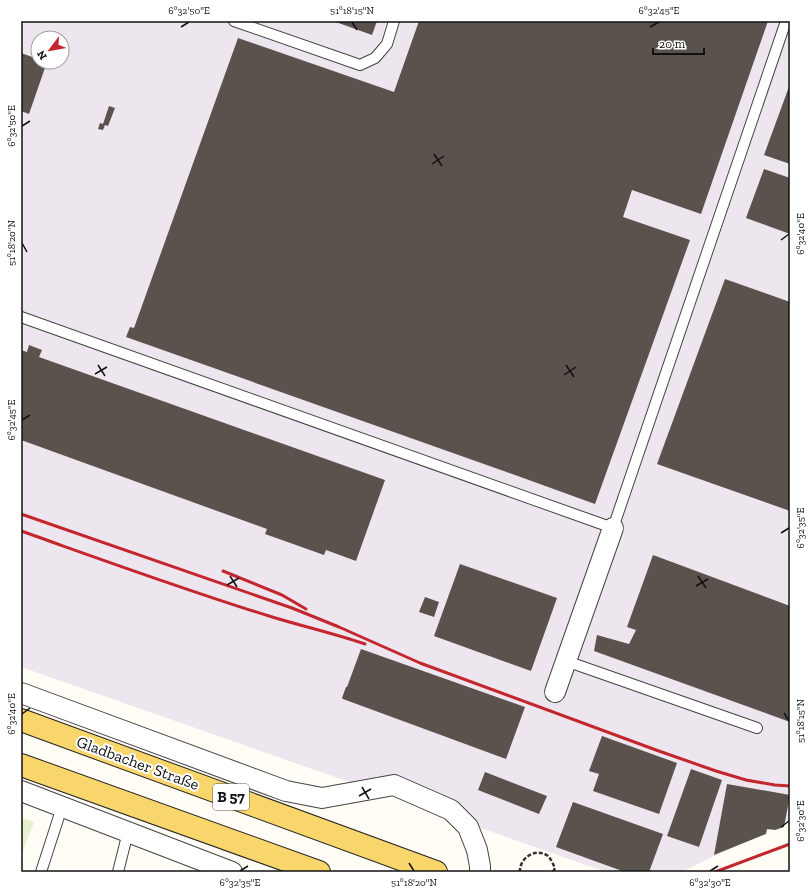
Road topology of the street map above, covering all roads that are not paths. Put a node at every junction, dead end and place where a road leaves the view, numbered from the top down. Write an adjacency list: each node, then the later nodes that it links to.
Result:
1 (234, 21): 2 (lane)
2 (394, 21)
3 (786, 21): 5 (lane)
4 (21, 317): 5 (lane)
5 (613, 528): 6 (street)
6 (566, 661): 7 (street); 10 (lane)
7 (555, 692)
8 (21, 693): 20 (street)
9 (23, 721): 19 (main road, Gladbacher Straße / B 57)
10 (757, 728)
11 (28, 768): 18 (main road, B 57)
12 (21, 791): 13 (street)
13 (62, 807): 14 (street); 15 (lane)
14 (128, 832): 16 (lane); 17 (street)
15 (41, 872)
16 (118, 872)
17 (232, 872)
18 (319, 872)
19 (436, 872)
20 (480, 872)

